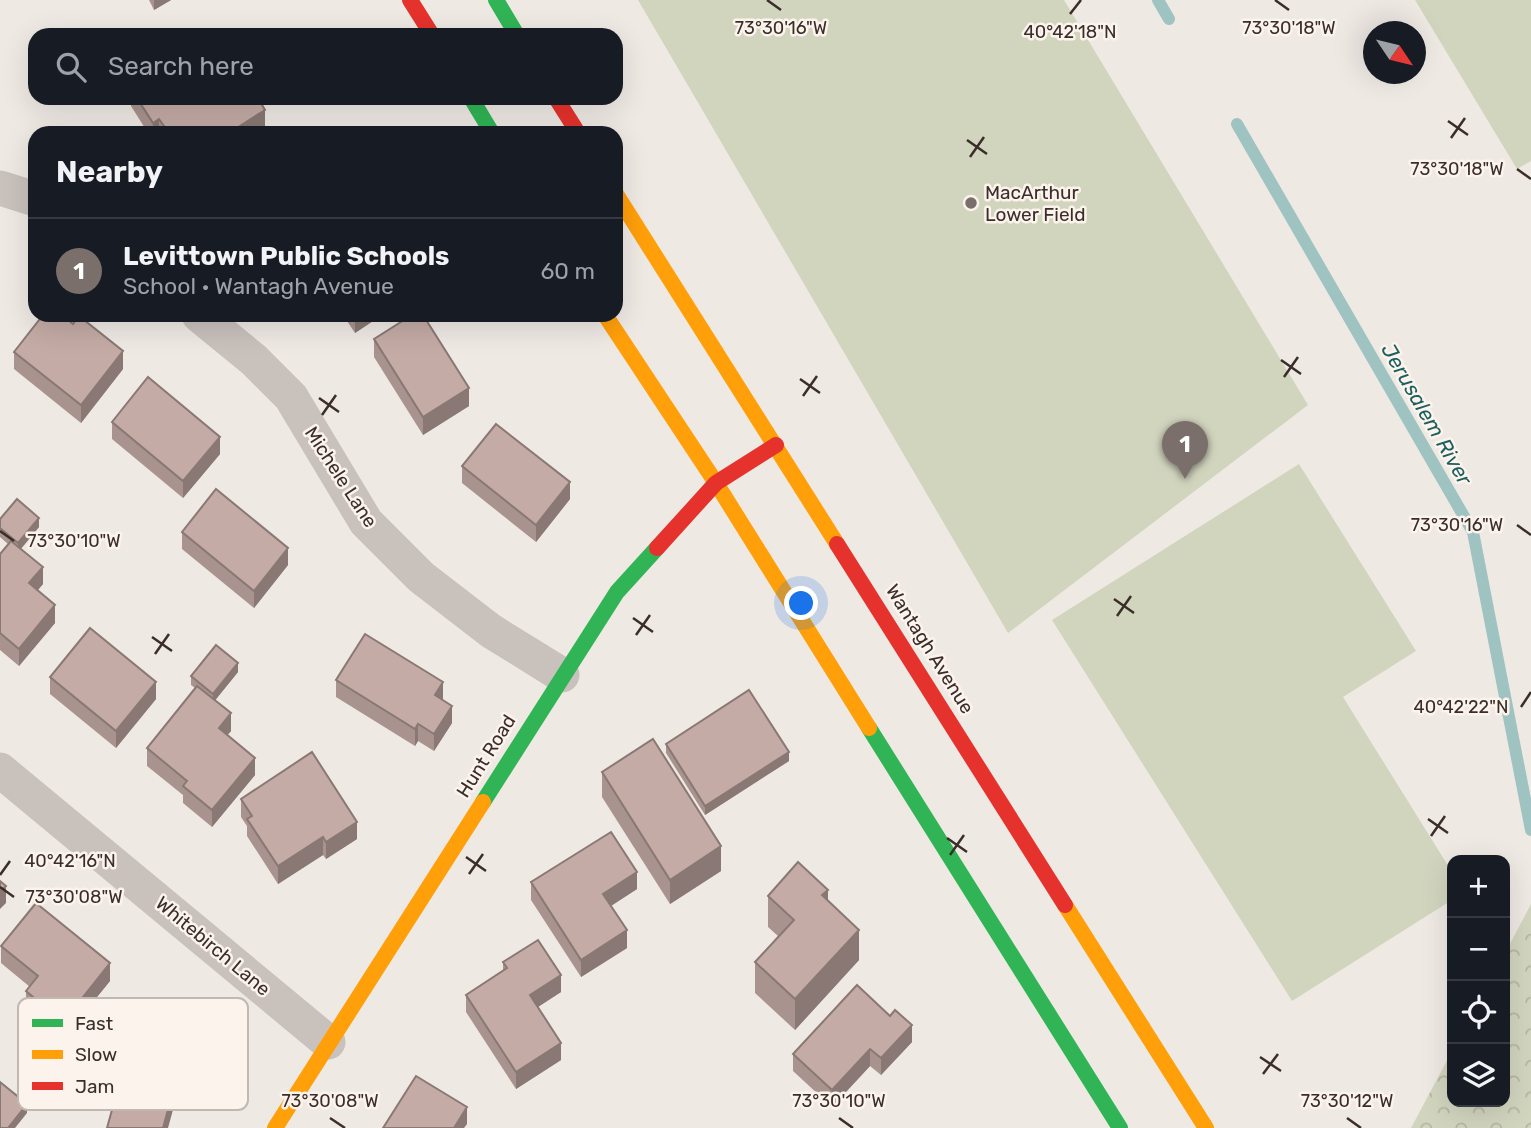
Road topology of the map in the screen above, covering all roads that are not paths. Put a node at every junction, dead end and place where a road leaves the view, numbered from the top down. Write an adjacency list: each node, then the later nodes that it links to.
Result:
1 (410, 0): 3 (main road)
2 (496, 0): 4 (main road)
3 (428, 28)
4 (513, 28)
5 (475, 105): 7 (main road)
6 (560, 105): 8 (main road)
7 (488, 126)
8 (574, 126)
9 (0, 188): 10 (street)
10 (28, 197)
11 (623, 205): 14 (main road, Wantagh Avenue)
12 (208, 322): 16 (street, Michele Lane)
13 (610, 322): 15 (main road)
14 (776, 445): 15 (main road, Hunt Road); 21 (main road, Wantagh Avenue)
15 (716, 483): 16 (main road, Hunt Road); 20 (main road)
16 (562, 675): 18 (main road, Hunt Road)
17 (0, 770): 18 (street, Whitebirch Lane)
18 (328, 1042): 19 (main road, Hunt Road)
19 (275, 1128)
20 (1120, 1128)
21 (1206, 1128)

